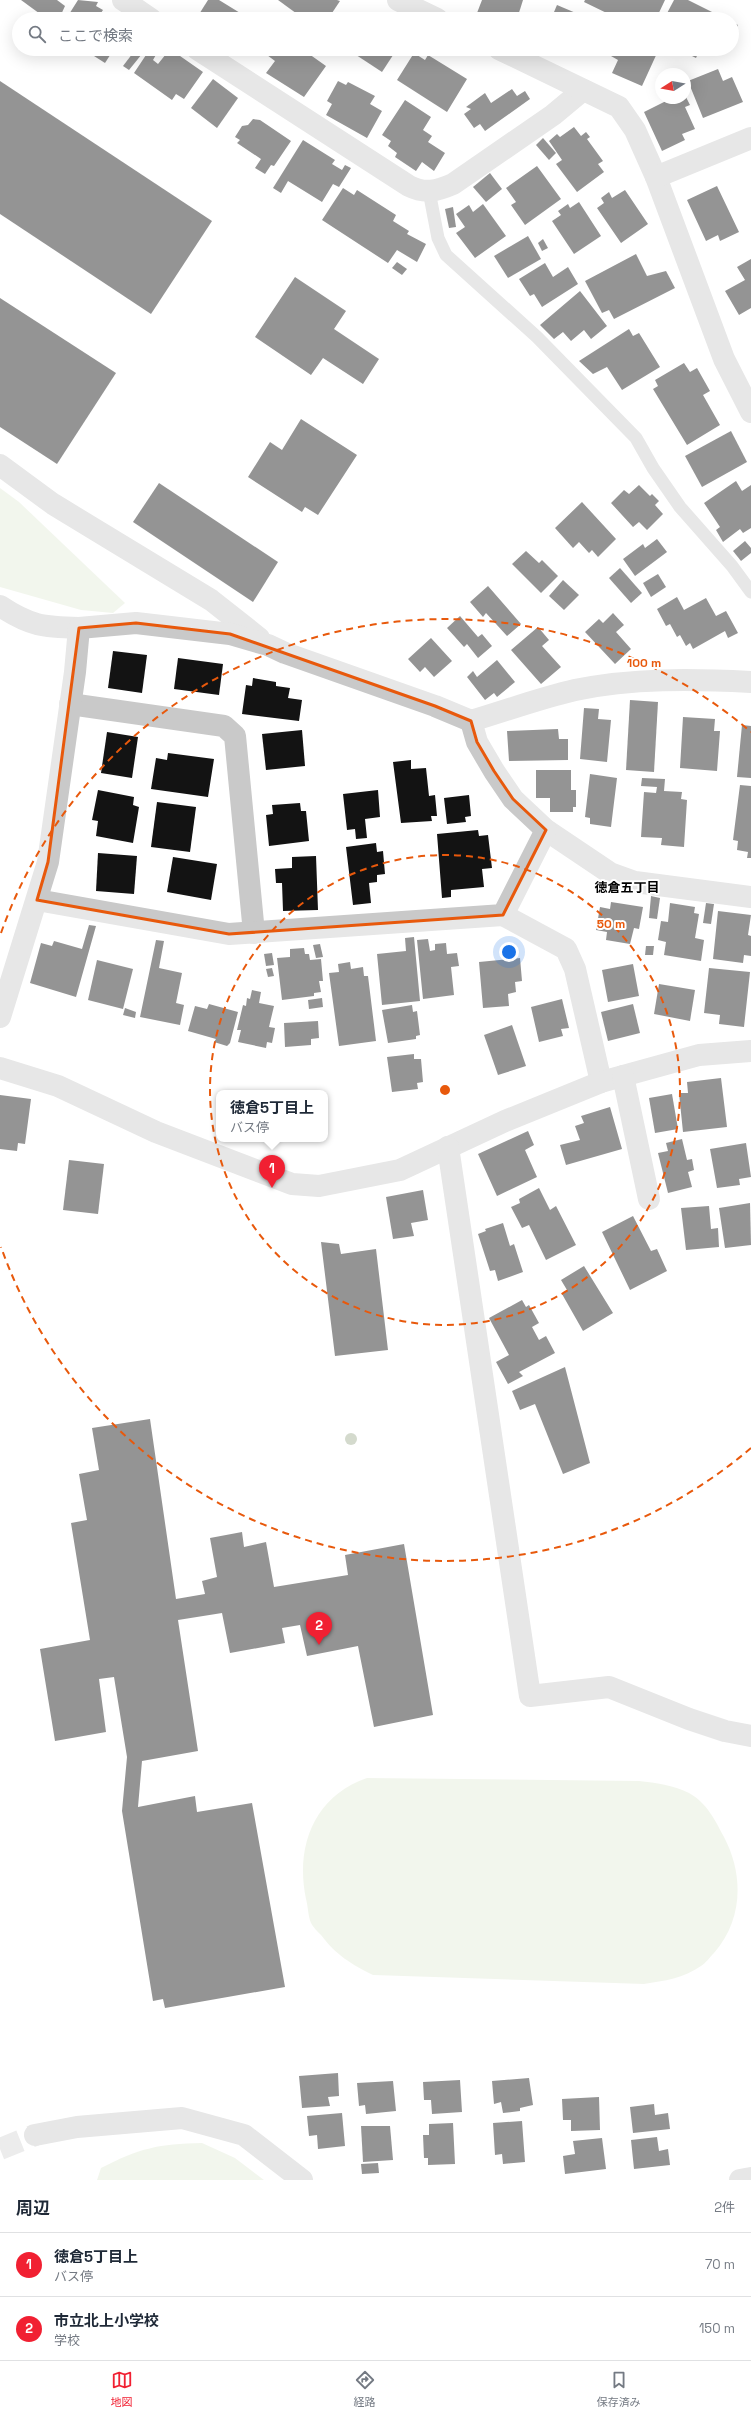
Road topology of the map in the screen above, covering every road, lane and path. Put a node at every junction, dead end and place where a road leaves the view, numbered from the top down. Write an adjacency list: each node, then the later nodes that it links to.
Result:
1 (123, 0): 3 (street)
2 (398, 0): 4 (street)
3 (141, 12)
4 (423, 12)
5 (208, 56): 10 (street)
6 (513, 56): 7 (street)
7 (583, 90): 9 (street); 10 (street)
8 (751, 138): 9 (street)
9 (656, 177): 11 (street)
10 (429, 191): 13 (lane)
11 (751, 412)
12 (0, 465): 16 (street)
13 (751, 592)
14 (0, 606): 15 (street)
15 (79, 628): 16 (street); 18 (street)
16 (268, 645): 19 (street)
17 (751, 682): 19 (street)
18 (70, 704): 22 (street); 24 (street)
19 (470, 721): 20 (street)
20 (546, 830): 21 (street); 23 (street)
21 (751, 897)
22 (37, 900): 24 (street); 25 (street)
23 (503, 915): 24 (street); 30 (street)
24 (254, 933)
25 (6, 976): 26 (street)
26 (0, 1016)
27 (751, 1051): 29 (street)
28 (0, 1068): 31 (street)
29 (623, 1076): 30 (street); 32 (street)
30 (601, 1082): 31 (street)
31 (448, 1147): 33 (street)
32 (649, 1199)
33 (751, 1736)
34 (35, 2135): 36 (street)
35 (751, 2178): 37 (street)
36 (302, 2180)
37 (740, 2180)

